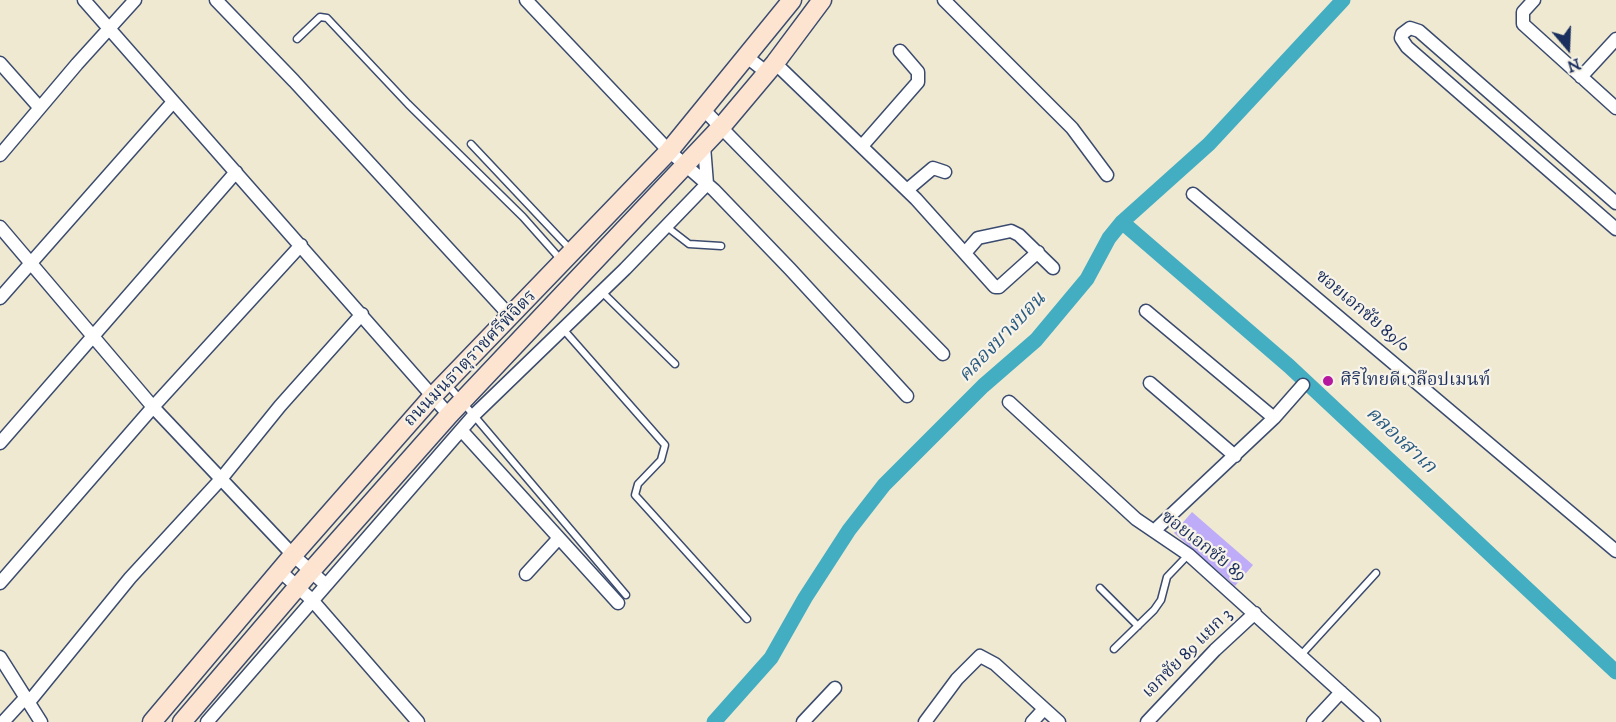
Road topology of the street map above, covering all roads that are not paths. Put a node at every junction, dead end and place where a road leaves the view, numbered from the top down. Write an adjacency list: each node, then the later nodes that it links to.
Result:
1 (84, 0): 9 (street)
2 (135, 0): 9 (street)
3 (216, 0): 49 (street)
4 (526, 0): 25 (street)
5 (792, 0): 13 (street, ถนนมนธาตุราชศรีพิจิตร)
6 (822, 0): 15 (street, ถนนมนธาตุราชศรีพิจิตร)
7 (944, 0): 30 (street)
8 (1534, 0): 16 (street)
9 (108, 27): 17 (street); 18 (street)
10 (297, 39): 42 (lane)
11 (1616, 39): 16 (street)
12 (900, 51): 24 (street)
13 (747, 57): 15 (street); 20 (street, ถนนมนธาตุราชศรีพิจิตร)
14 (0, 63): 18 (street)
15 (771, 68): 21 (street, ถนนมนธาตุราชศรีพิจิตร); 24 (street)
16 (1581, 77): 19 (street)
17 (173, 102): 28 (street); 43 (street)
18 (39, 107): 26 (street)
19 (1616, 108)
20 (704, 110): 21 (street); 25 (street, ถนนมนธาตุราชศรีพิจิตร)
21 (722, 126): 23 (street, ถนนมนธาตุราชศรีพิจิตร); 52 (street)
22 (471, 144): 42 (lane)
23 (704, 146): 27 (street, ถนนมนธาตุราชศรีพิจิตร); 31 (street)
24 (862, 146): 32 (street)
25 (669, 151): 27 (street); 42 (street, ถนนมนธาตุราชศรีพิจิตร)
26 (0, 155)
27 (686, 166): 31 (street); 61 (street, ถนนมนธาตุราชศรีพิจิตร)
28 (236, 172): 38 (street); 51 (street)
29 (945, 172): 32 (street)
30 (1107, 175)
31 (707, 184): 35 (street, ถนนมนธาตุราชศรีพิจิตร); 57 (street)
32 (907, 190): 41 (street)
33 (1193, 194): 70 (street, ซอยเอกชัย 89/0)
34 (1616, 203): 37 (street)
35 (667, 226): 39 (lane); 45 (street, ถนนมนธาตุราชศรีพิจิตร)
36 (0, 227): 43 (street)
37 (1616, 229)
38 (301, 245): 48 (street); 60 (street)
39 (721, 246)
40 (1038, 252): 41 (street); 41 (street); 44 (street)
41 (965, 253)
42 (568, 258): 49 (street, ถนนมนธาตุราชศรีพิจิตร)
43 (30, 263): 46 (street); 51 (street)
44 (1053, 268)
45 (602, 292): 50 (street, ถนนมนธาตุราชศรีพิจิตร); 53 (lane)
46 (0, 298)
47 (1146, 311): 63 (street)
48 (362, 314): 58 (street); 67 (street)
49 (511, 317): 54 (street, ถนนมนธาตุราชศรีพิจิตร)
50 (562, 329): 61 (street, ถนนมนธาตุราชศรีพิจิตร); 84 (lane)
51 (94, 337): 60 (street); 65 (street)
52 (943, 354)
53 (675, 364)
54 (446, 383): 58 (street, ถนนมนธาตุราชศรีพิจิตร); 61 (lane)
55 (1150, 383): 66 (street)
56 (1303, 386): 63 (street)
57 (907, 396)
58 (432, 397): 62 (street); 71 (street, ถนนมนธาตุราชศรีพิจิตร)
59 (1009, 402): 68 (street, ซอยเอกชัย 89)
60 (153, 406): 67 (street); 77 (street)
61 (469, 408): 62 (street, ถนนมนธาตุราชศรีพิจิตร); 64 (street, ถนนมนธาตุราชศรีพิจิตร); 81 (lane)
62 (449, 415): 74 (street, ถนนมนธาตุราชศรีพิจิตร)
63 (1274, 418): 66 (street)
64 (462, 431): 69 (street); 78 (street, ถนนมนธาตุราชศรีพิจิตร)
65 (0, 443)
66 (1235, 456): 68 (street)
67 (221, 479): 71 (street); 91 (street)
68 (1155, 531): 72 (street, ซอยเอกชัย 89)
69 (559, 538): 76 (street); 81 (street)
70 (1616, 551)
71 (293, 555): 73 (street, ถนนมนธาตุราชศรีพิจิตร); 74 (street)
72 (1189, 555): 83 (street, ซอยเอกชัย 89); 85 (lane)
73 (280, 571): 79 (street); 95 (street, ถนนมนธาตุราชศรีพิจิตร)
74 (310, 571): 78 (street); 79 (street, ถนนมนธาตุราชศรีพิจิตร)
75 (1376, 573): 87 (lane)
76 (526, 574)
77 (0, 583)
78 (326, 585): 82 (street, ถนนมนธาตุราชศรีพิจิตร)
79 (297, 586): 82 (street); 96 (street, ถนนมนธาตุราชศรีพิจิตร)
80 (1100, 588): 85 (lane)
81 (622, 599)
82 (312, 600): 97 (street, ถนนมนธาตุราชศรีพิจิตร); 98 (street)
83 (1255, 613): 87 (street, ซอยเอกชัย 89); 103 (street, เอกชัย 89 แยก 3)
84 (747, 619)
85 (1138, 626): 86 (lane)
86 (1114, 649)
87 (1301, 655): 90 (street, ซอยเอกชัย 89)
88 (0, 657): 91 (street)
89 (835, 688): 99 (street)
90 (1341, 692): 104 (street); 105 (street, ซอยเอกชัย 89)
91 (27, 700): 93 (street); 94 (street)
92 (1044, 709): 100 (street); 101 (street); 102 (street)
93 (3, 722)
94 (41, 722)
95 (152, 722)
96 (182, 722)
97 (207, 722)
98 (418, 722)
99 (803, 722)
100 (925, 722)
101 (1032, 722)
102 (1059, 722)
103 (1147, 722)
104 (1313, 722)
105 (1374, 722)

